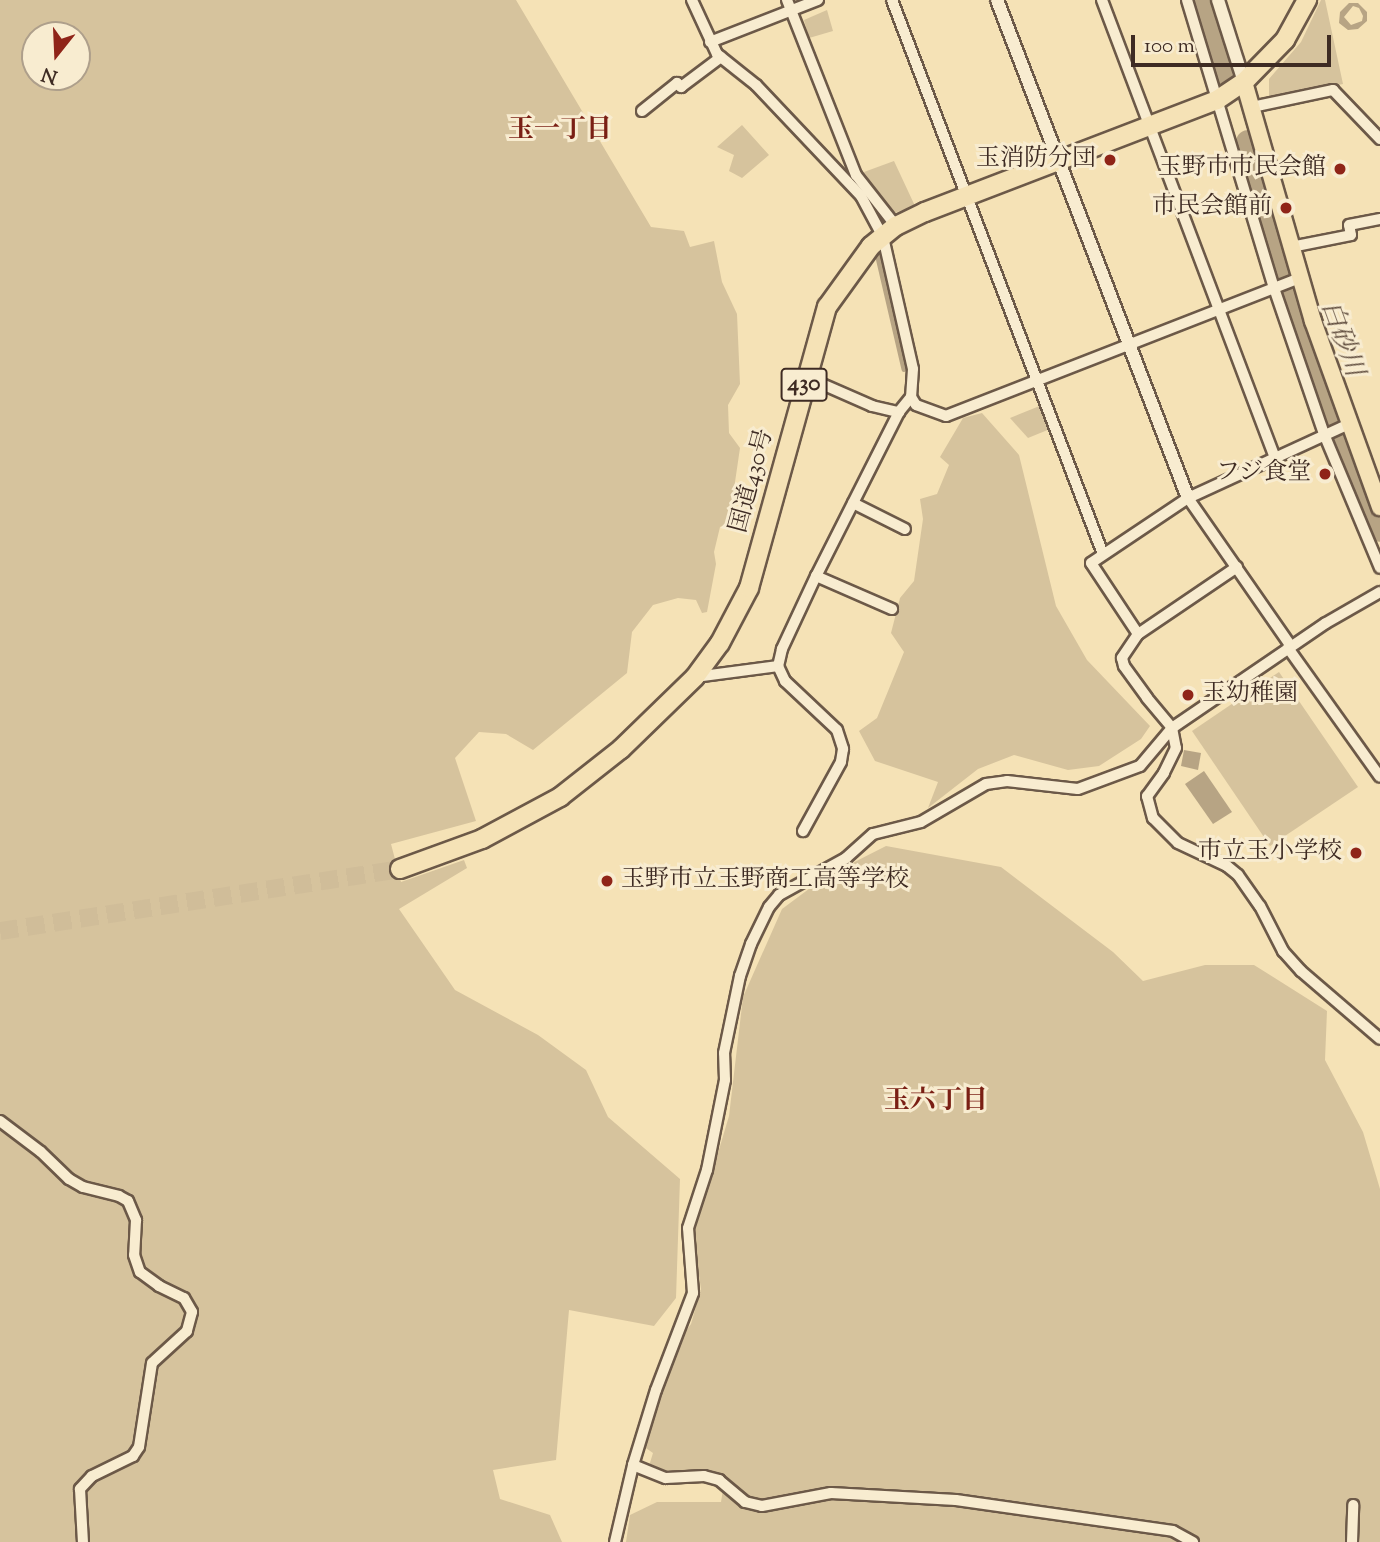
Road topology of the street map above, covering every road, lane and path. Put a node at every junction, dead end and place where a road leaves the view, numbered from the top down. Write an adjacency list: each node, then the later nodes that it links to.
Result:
1 (692, 0): 10 (street)
2 (818, 0): 9 (street)
3 (892, 0): 19 (street)
4 (997, 0): 18 (street)
5 (1102, 0): 16 (street)
6 (1186, 0): 13 (street)
7 (1218, 0): 12 (street)
8 (1307, 0): 12 (highway, 国道430号 / 430)
9 (789, 5): 10 (street); 21 (street)
10 (710, 42): 11 (street)
11 (721, 57): 15 (street); 21 (street)
12 (1244, 82): 13 (highway, 国道430号 / 430); 14 (main road)
13 (1217, 100): 16 (highway, 国道430号 / 430); 24 (street)
14 (1252, 107): 17 (street); 22 (main road)
15 (642, 111)
16 (1150, 126): 18 (highway, 国道430号 / 430); 25 (street)
17 (1380, 139)
18 (1057, 162): 19 (highway, 国道430号 / 430); 26 (street)
19 (967, 195): 21 (highway, 国道430号 / 430); 28 (street)
20 (1380, 219): 22 (street)
21 (889, 231): 27 (highway, 国道430号 / 430); 29 (street)
22 (1292, 247): 23 (main road)
23 (1296, 279): 24 (street); 31 (main road)
24 (1277, 287): 25 (street); 32 (street)
25 (1219, 309): 26 (street); 33 (street)
26 (1127, 344): 28 (street); 34 (street)
27 (806, 377): 30 (street); 47 (highway, 国道430号 / 430)
28 (1037, 380): 29 (street); 38 (street)
29 (911, 397): 30 (street)
30 (899, 412): 35 (street)
31 (1346, 425): 32 (street); 36 (main road)
32 (1326, 433): 33 (street); 40 (street)
33 (1275, 457): 34 (street)
34 (1188, 498): 38 (street); 39 (street)
35 (853, 503): 37 (street); 41 (street)
36 (1380, 507)
37 (905, 529)
38 (1103, 554): 44 (street)
39 (1237, 567): 44 (street); 45 (street)
40 (1380, 568)
41 (816, 576): 43 (street); 46 (street)
42 (1380, 592): 45 (street)
43 (892, 609)
44 (1138, 634): 48 (street)
45 (1290, 647): 48 (street); 49 (street)
46 (778, 666): 47 (street); 50 (street)
47 (695, 677): 51 (highway, 国道430号 / 430)
48 (1172, 727): 52 (street); 54 (street)
49 (1380, 777)
50 (803, 831)
51 (400, 869)
52 (1380, 1039)
53 (0, 1121): 56 (street)
54 (633, 1465): 57 (street); 58 (street)
55 (1353, 1505): 59 (street)
56 (83, 1542)
57 (615, 1542)
58 (1193, 1542)
59 (1352, 1542)

